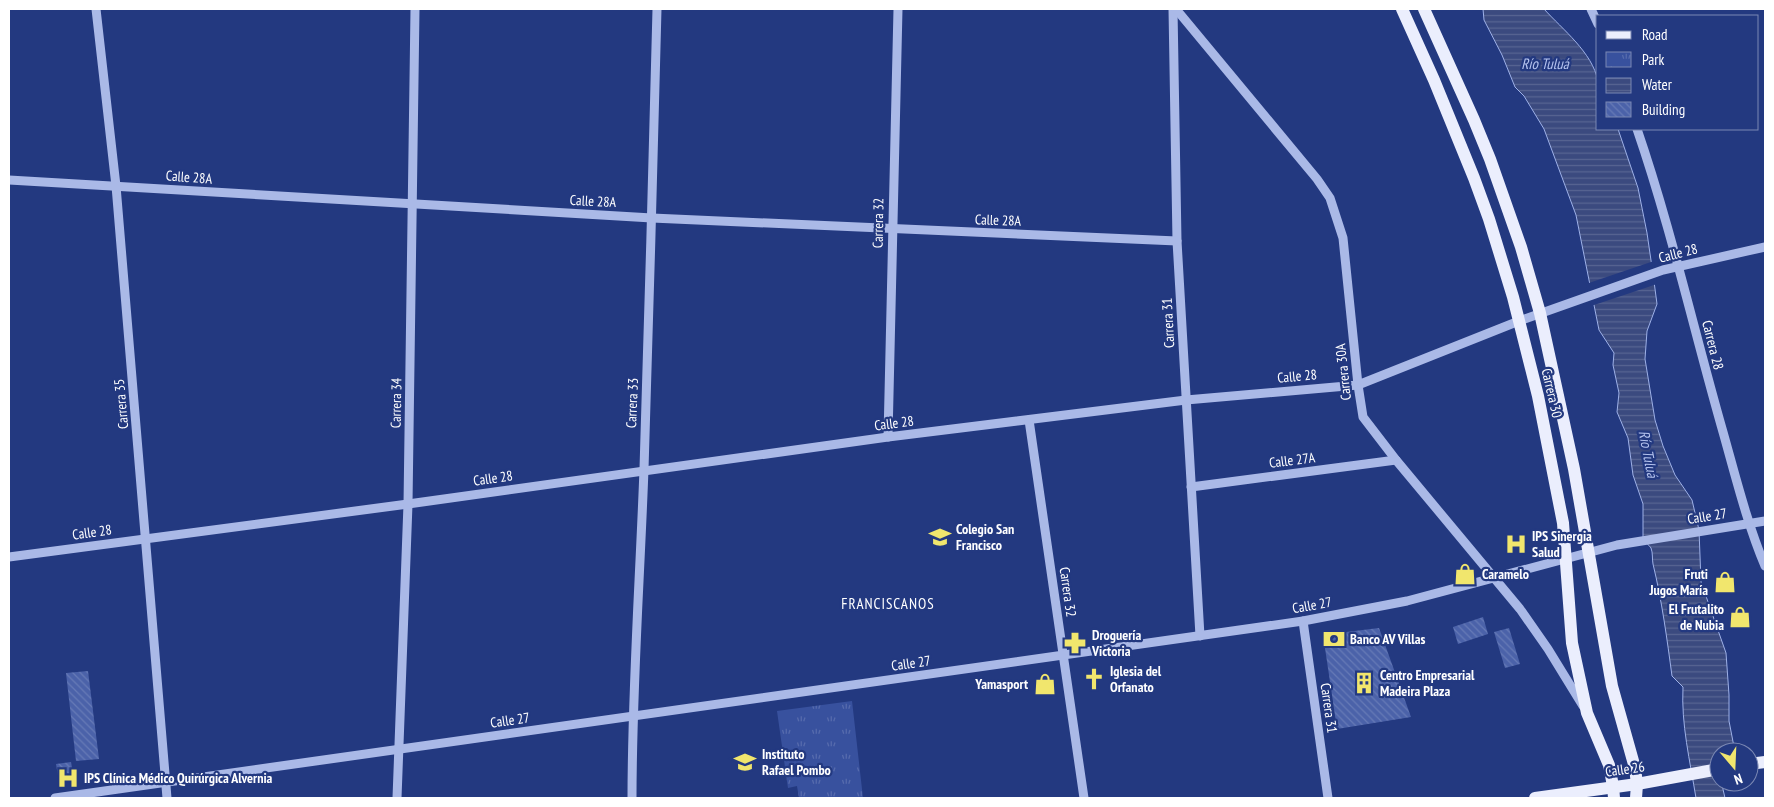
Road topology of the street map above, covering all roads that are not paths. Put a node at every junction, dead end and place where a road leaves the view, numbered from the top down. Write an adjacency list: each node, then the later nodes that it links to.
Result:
1 (96, 9): 10 (street, Carrera 35)
2 (415, 9): 11 (street, Carrera 34)
3 (657, 9): 12 (street, Carrera 33)
4 (898, 9): 13 (street, Carrera 32)
5 (1175, 9): 14 (street, Carrera 31); 19 (street, Carrera 30A)
6 (1402, 9): 18 (main road, Carrera 30)
7 (1424, 9): 17 (main road, Carrera 30)
8 (1637, 130): 16 (street, Carrera 28)
9 (9, 180): 10 (street, Calle 28A)
10 (116, 186): 11 (street, Calle 28A); 29 (street, Carrera 35)
11 (413, 205): 12 (street, Calle 28A); 26 (street, Carrera 34)
12 (652, 218): 13 (street, Calle 28A); 24 (street, Carrera 33)
13 (892, 229): 14 (street, Calle 28A); 22 (street, Carrera 32)
14 (1177, 240): 20 (street, Carrera 31)
15 (1765, 247): 16 (street, Calle 28)
16 (1679, 266): 17 (street, Calle 28); 28 (street, Carrera 28)
17 (1540, 313): 18 (street, Calle 28); 30 (main road, Carrera 30)
18 (1519, 320): 19 (street, Calle 28); 32 (main road, Carrera 30)
19 (1358, 385): 20 (street, Calle 28); 23 (street, Carrera 30A)
20 (1186, 400): 21 (street, Calle 28); 25 (street, Carrera 31)
21 (1029, 420): 22 (street, Calle 28); 37 (street, Carrera 32)
22 (888, 437): 24 (street, Calle 28)
23 (1396, 460): 25 (street, Calle 27A); 34 (street, Carrera 30A)
24 (644, 471): 26 (street, Calle 28); 39 (street, Carrera 33)
25 (1191, 486): 36 (street, Carrera 31)
26 (408, 504): 29 (street, Calle 28); 40 (street, Carrera 34)
27 (1765, 521): 28 (street, Calle 27)
28 (1749, 524): 30 (street, Calle 27); 33 (street, Carrera 28)
29 (146, 538): 31 (street, Calle 28); 42 (street, Carrera 35)
30 (1589, 552): 32 (street, Calle 27); 43 (main road, Carrera 30)
31 (9, 557)
32 (1565, 558): 34 (street, Calle 27); 38 (main road, Carrera 30)
33 (1765, 566)
34 (1494, 579): 35 (street, Calle 27); 38 (street, Carrera 30A)
35 (1304, 621): 36 (street, Calle 27); 50 (street, Carrera 31)
36 (1200, 636): 37 (street, Calle 27)
37 (1064, 655): 39 (street, Calle 27); 49 (street, Carrera 32)
38 (1587, 713): 44 (main road, Carrera 30)
39 (632, 716): 40 (street, Calle 27); 48 (street, Carrera 33)
40 (398, 749): 42 (street, Calle 27); 47 (street, Carrera 34)
41 (1709, 771): 43 (main road, Calle 26)
42 (166, 782): 45 (street, Calle 27); 46 (street, Carrera 35)
43 (1638, 784): 44 (main road, Calle 26); 52 (main road, Carrera 30)
44 (1614, 792): 51 (main road, Calle 26)
45 (55, 798)
46 (168, 798)
47 (397, 798)
48 (632, 798)
49 (1084, 798)
50 (1328, 798)
51 (1535, 798)
52 (1636, 798)

